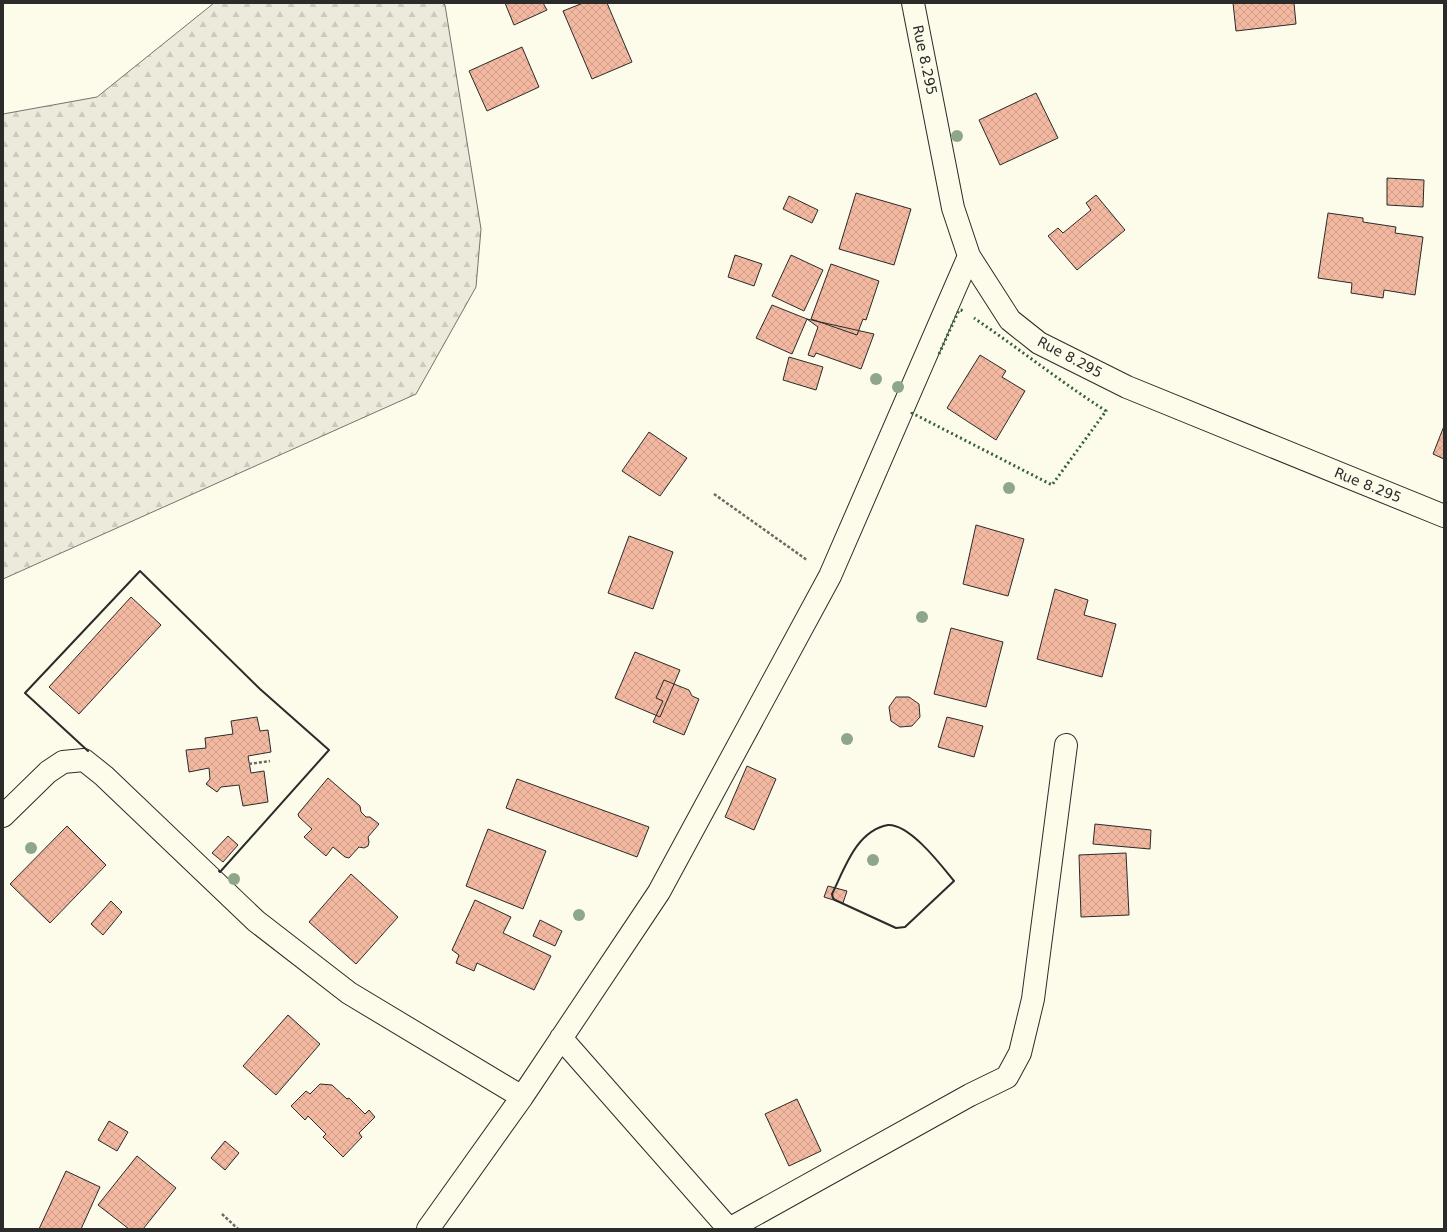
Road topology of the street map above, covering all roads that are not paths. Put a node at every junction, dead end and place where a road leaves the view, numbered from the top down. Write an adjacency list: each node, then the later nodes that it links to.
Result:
1 (913, 3): 2 (street, Rue 8.295)
2 (969, 256): 3 (street, Rue 8.295); 6 (street)
3 (1444, 516)
4 (1066, 745): 6 (street)
5 (3, 816): 7 (street)
6 (561, 1038): 7 (street)
7 (522, 1097): 8 (street)
8 (431, 1228)

